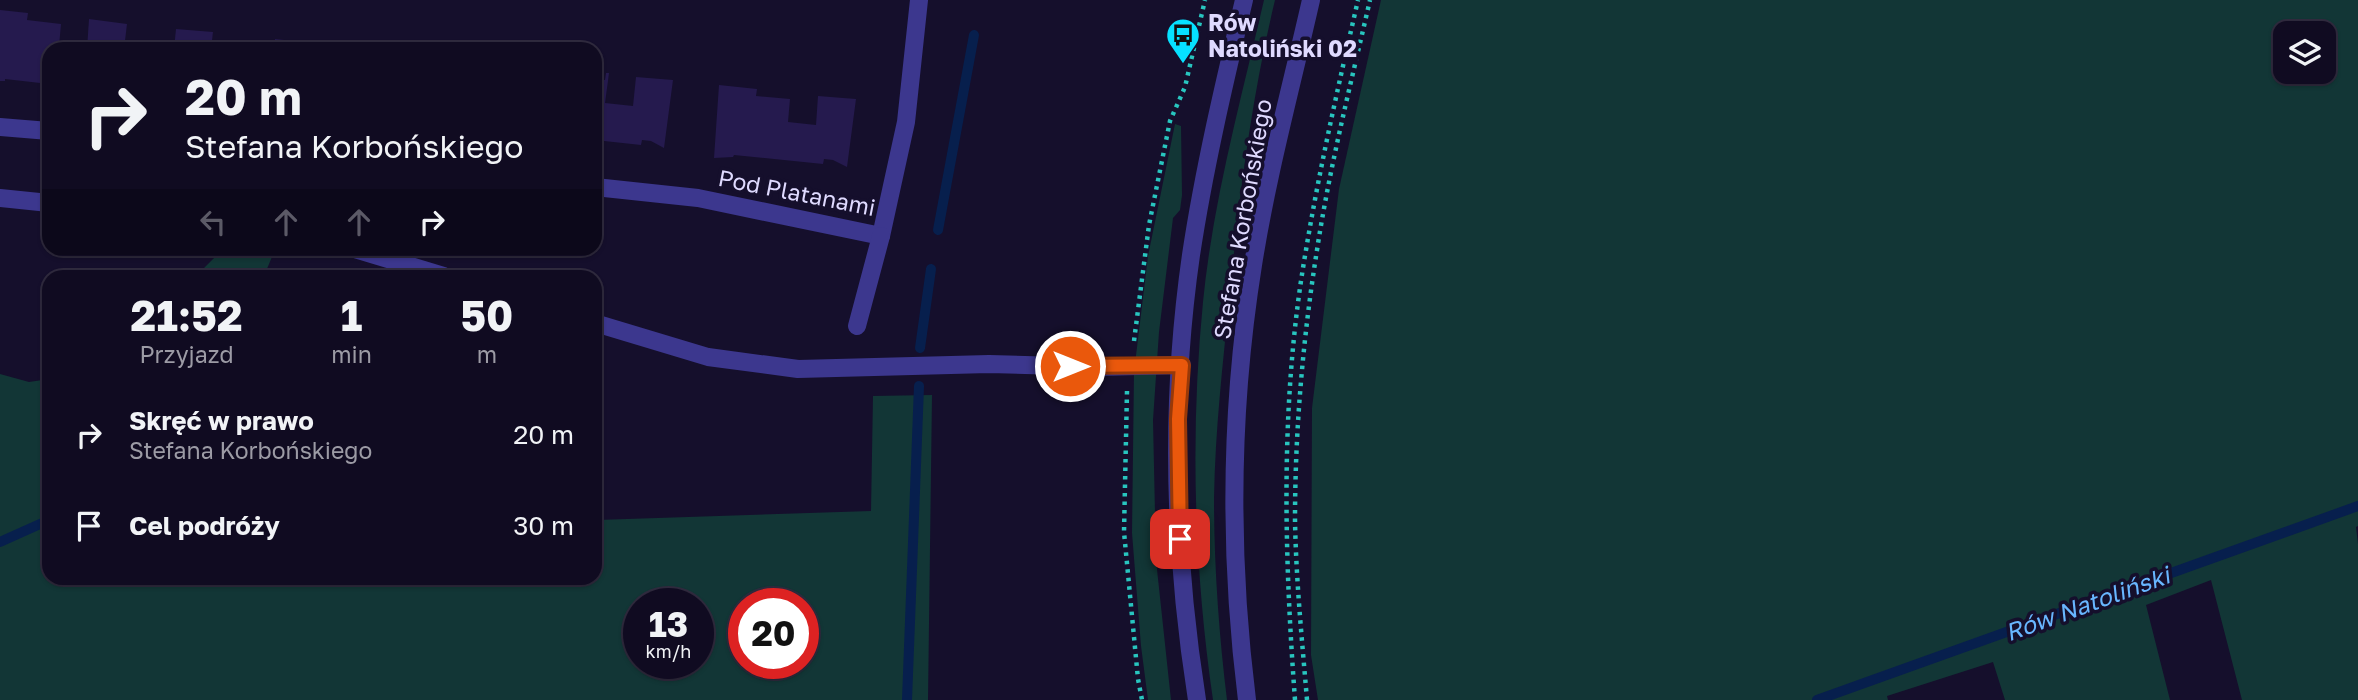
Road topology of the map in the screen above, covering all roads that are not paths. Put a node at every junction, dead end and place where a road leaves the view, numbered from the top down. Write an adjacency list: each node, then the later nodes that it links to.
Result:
1 (919, 0): 9 (street, Pod Platanami)
2 (1244, 0): 14 (street, Stefana Korbońskiego)
3 (1311, 0): 16 (street, Stefana Korbońskiego)
4 (0, 127): 5 (street)
5 (42, 130)
6 (602, 188): 9 (street, Pod Platanami)
7 (0, 198): 8 (street)
8 (42, 202)
9 (881, 236): 13 (street)
10 (378, 256): 11 (street)
11 (424, 270)
12 (602, 325): 14 (street)
13 (857, 326)
14 (1182, 365): 15 (street, Stefana Korbońskiego)
15 (1197, 700)
16 (1247, 700)

